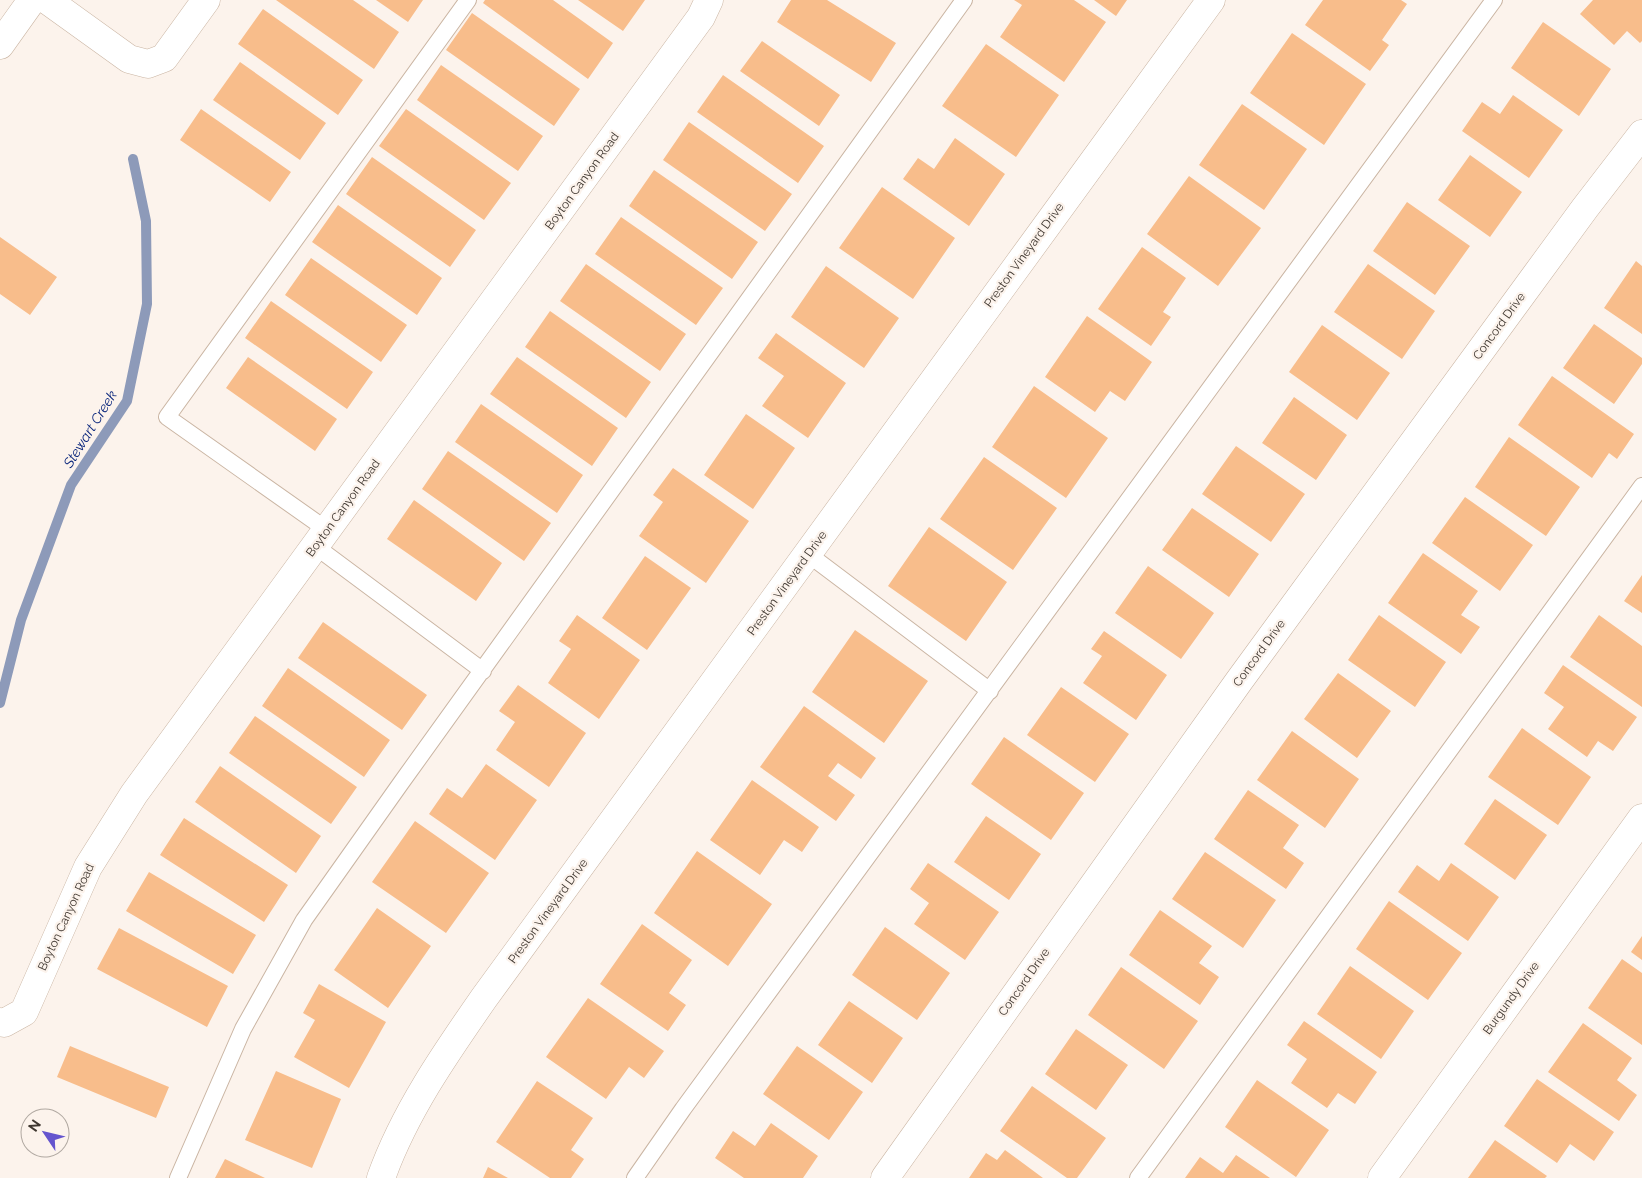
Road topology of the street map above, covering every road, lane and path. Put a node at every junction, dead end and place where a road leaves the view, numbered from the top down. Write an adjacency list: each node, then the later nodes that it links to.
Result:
1 (32, 0): 9 (street)
2 (47, 0): 3 (street)
3 (206, 0)
4 (468, 0): 12 (lane)
5 (709, 0): 12 (street, Boyton Canyon Road)
6 (964, 0): 14 (lane)
7 (1211, 0): 13 (street, Preston Vineyard Drive)
8 (1494, 0): 15 (lane)
9 (0, 45)
10 (1642, 134): 21 (street, Concord Drive)
11 (1642, 486): 22 (lane)
12 (321, 538): 14 (lane); 17 (street, Boyton Canyon Road)
13 (808, 554): 15 (lane); 19 (street, Preston Vineyard Drive)
14 (483, 671): 18 (lane)
15 (990, 690): 20 (lane)
16 (1642, 818): 23 (street, Burgundy Drive)
17 (0, 1022)
18 (178, 1178)
19 (381, 1178)
20 (634, 1178)
21 (885, 1178)
22 (1138, 1178)
23 (1382, 1178)

